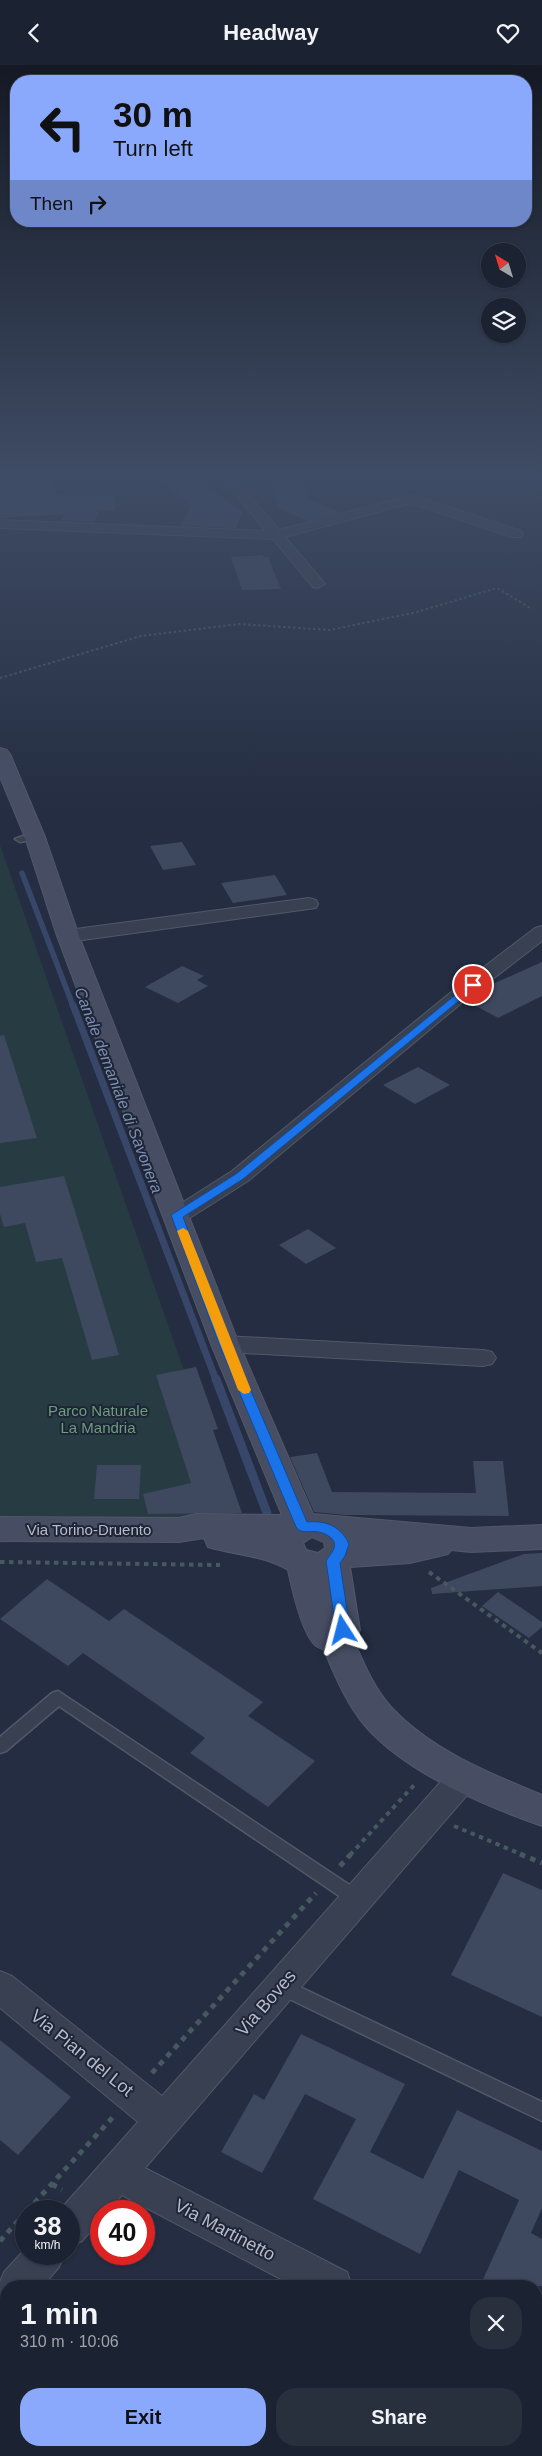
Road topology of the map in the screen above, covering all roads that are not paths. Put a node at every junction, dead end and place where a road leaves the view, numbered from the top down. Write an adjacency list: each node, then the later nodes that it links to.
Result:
1 (0, 754): 4 (street)
2 (309, 904): 4 (street)
3 (542, 932): 5 (street)
4 (68, 936): 5 (street)
5 (177, 1215): 6 (street)
6 (223, 1338): 7 (street); 11 (street)
7 (483, 1359)
8 (0, 1529): 11 (street, Via Torino-Druento)
9 (542, 1537): 10 (street, Via Torino-Druento)
10 (471, 1540): 11 (street, Via Torino-Druento); 11 (street, Via Torino-Druento)
11 (316, 1549): 13 (street)
12 (0, 1746): 15 (lane)
13 (463, 1778): 14 (street); 15 (street, Via Boves)
14 (542, 1811)
15 (357, 1899): 16 (street, Via Boves)
16 (281, 1986): 18 (lane); 19 (street, Via Boves)
17 (0, 1987): 19 (street, Via Pian del Lot)
18 (542, 2112)
19 (164, 2120): 20 (street, Via Boves)
20 (117, 2173): 21 (street, Via Boves); 24 (street, Via Martinetto)
21 (80, 2215)
22 (36, 2265): 23 (street)
23 (23, 2280)
24 (322, 2280)

